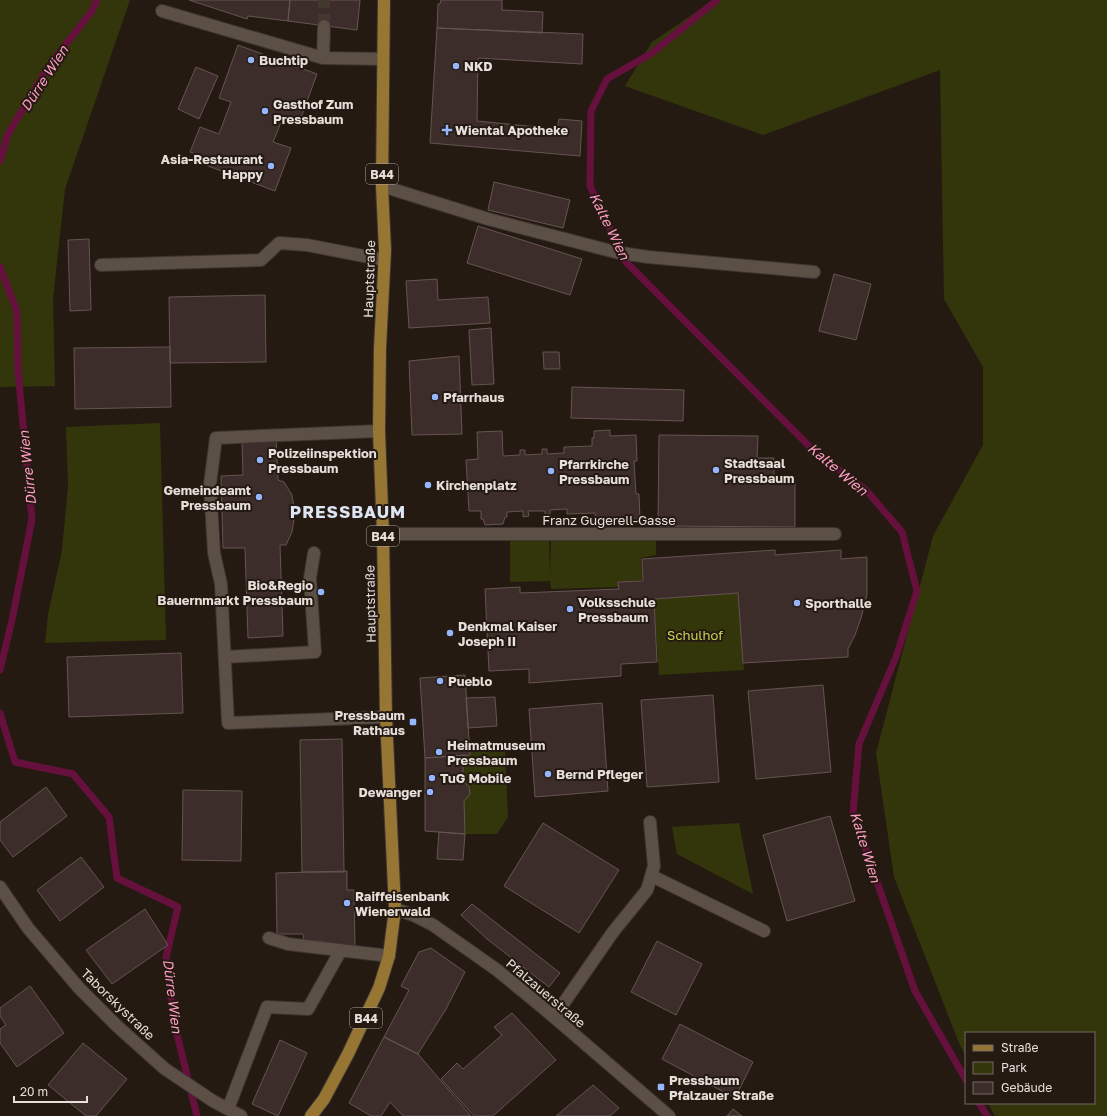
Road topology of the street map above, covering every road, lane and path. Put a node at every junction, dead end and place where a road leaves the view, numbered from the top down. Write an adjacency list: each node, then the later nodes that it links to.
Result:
1 (384, 0): 5 (main road, Hauptstraße / B44)
2 (162, 11): 4 (street)
3 (324, 26): 4 (street)
4 (323, 58): 5 (street)
5 (383, 59): 6 (main road, Hauptstraße / B44)
6 (382, 186): 7 (main road, Hauptstraße / B44); 9 (street)
7 (384, 260): 8 (street); 10 (main road, Hauptstraße / B44)
8 (101, 265)
9 (814, 272)
10 (379, 431): 11 (main road, Hauptstraße / B44); 14 (street)
11 (383, 534): 12 (street, Franz Gugerell-Gasse); 15 (main road, Hauptstraße / B44)
12 (835, 534)
13 (314, 553): 14 (street)
14 (225, 657): 15 (street)
15 (386, 717): 19 (main road, Hauptstraße / B44)
16 (650, 822): 17 (street)
17 (652, 876): 20 (street); 24 (street)
18 (0, 887): 25 (street, Taborskystraße)
19 (394, 909): 23 (main road, Hauptstraße / B44); 24 (street, Pfalzauerstraße)
20 (764, 931)
21 (269, 938): 22 (street)
22 (341, 950): 23 (street); 25 (street)
23 (389, 956): 27 (main road, Hauptstraße / B44)
24 (554, 1017): 28 (street, Pfalzauerstraße)
25 (228, 1109): 26 (street, Taborskystraße)
26 (241, 1116)
27 (311, 1116)
28 (669, 1116)

